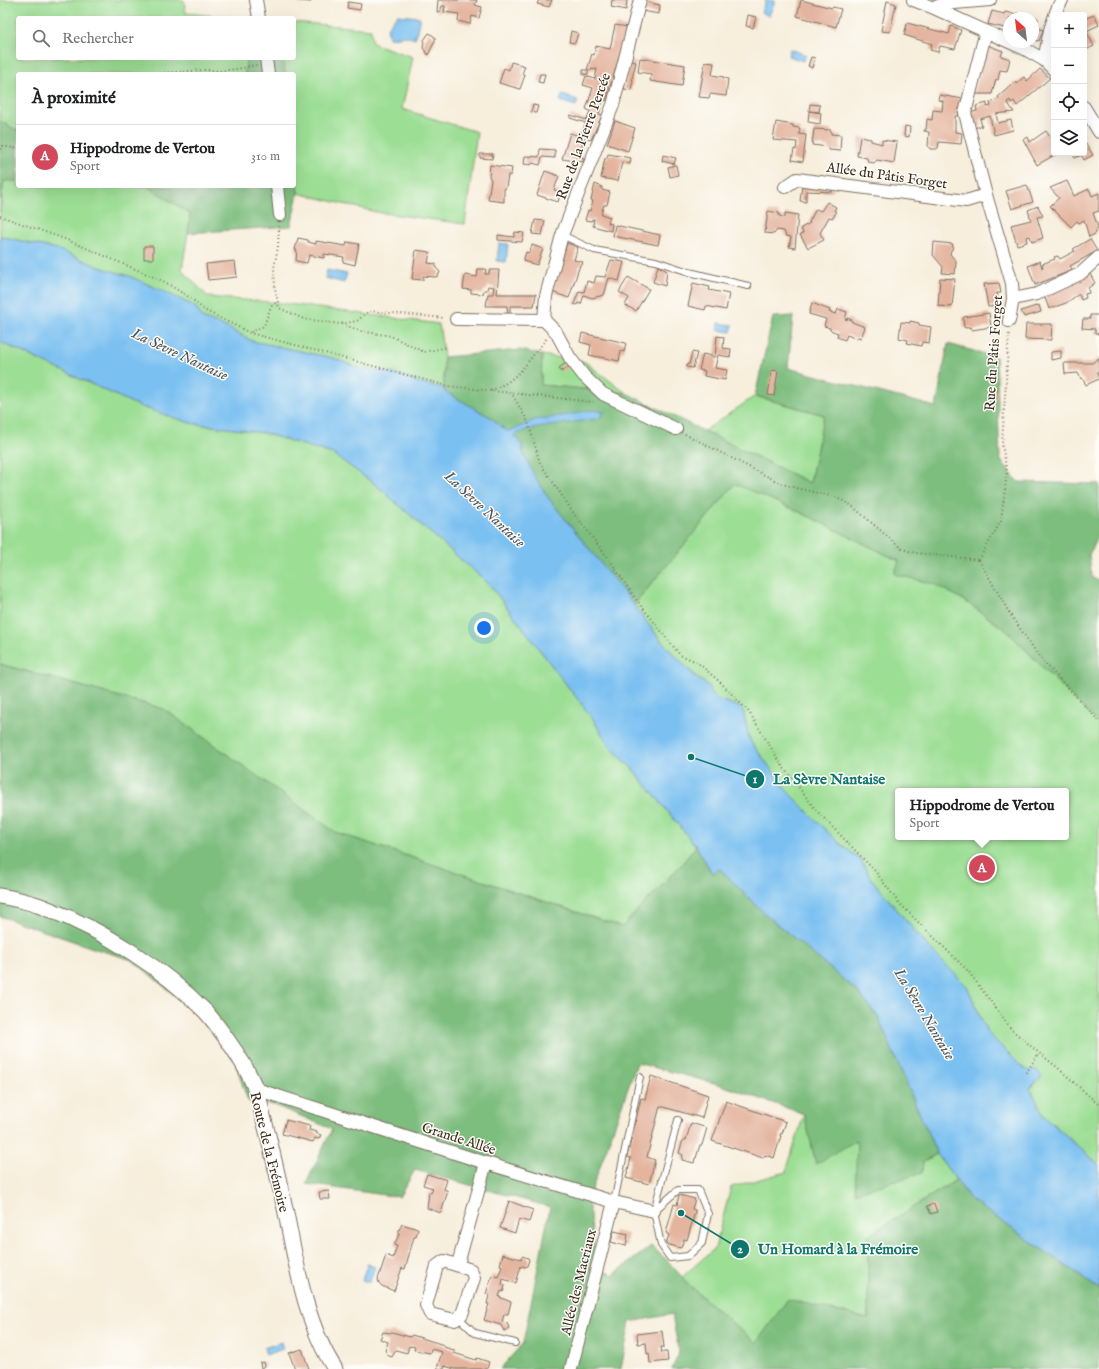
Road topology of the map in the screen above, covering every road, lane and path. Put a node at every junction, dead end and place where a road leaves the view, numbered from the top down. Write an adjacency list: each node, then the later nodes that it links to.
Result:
1 (256, 0): 8 (street)
2 (640, 0): 25 (street, Rue de la Pierre Percée)
3 (913, 0): 6 (street)
4 (985, 0): 6 (street)
5 (1062, 0): 7 (street)
6 (934, 8): 10 (street)
7 (1056, 12)
8 (259, 16)
9 (1051, 27): 11 (street)
10 (986, 31): 11 (street); 22 (street, Rue du Pâtis Forget)
11 (1044, 60): 13 (street)
12 (267, 65): 14 (path)
13 (1051, 67)
14 (176, 72)
15 (1087, 112): 16 (street)
16 (1099, 132)
17 (1, 146): 18 (path); 19 (path)
18 (0, 149)
19 (16, 149)
20 (785, 187): 22 (street, Allée du Pâtis Forget)
21 (277, 188): 23 (street)
22 (986, 195): 28 (street, Rue du Pâtis Forget)
23 (280, 215): 29 (path)
24 (0, 216): 34 (path)
25 (562, 235): 27 (lane); 31 (street, Rue de la Pierre Percée)
26 (1099, 257): 28 (street)
27 (748, 286)
28 (1013, 299): 32 (street, Rue du Pâtis Forget)
29 (277, 302): 33 (path); 34 (path)
30 (456, 319): 31 (street); 33 (path)
31 (544, 320): 40 (street)
32 (1009, 322): 41 (path, Rue du Pâtis Forget)
33 (340, 324): 36 (path)
34 (250, 333): 37 (path)
35 (550, 336): 37 (path)
36 (448, 347)
37 (490, 391): 38 (path)
38 (511, 392): 39 (path); 44 (path)
39 (597, 402)
40 (676, 429): 41 (path)
41 (979, 560): 42 (path)
42 (1099, 721)
43 (0, 896): 47 (street, Route de la Frémoire)
44 (1039, 1054): 45 (path); 48 (path)
45 (1026, 1073)
46 (640, 1077): 51 (lane)
47 (256, 1089): 50 (street, Grande Allée); 56 (street, Route de la Frémoire)
48 (1099, 1105)
49 (678, 1120): 52 (lane)
50 (486, 1163): 51 (street, Grande Allée); 53 (street)
51 (614, 1202): 52 (street, Grande Allée); 57 (street, Allée des Macriaux)
52 (654, 1211): 52 (lane)
53 (458, 1264): 54 (street); 54 (street)
54 (458, 1317): 55 (lane)
55 (515, 1343)
56 (335, 1369)
57 (572, 1369)

